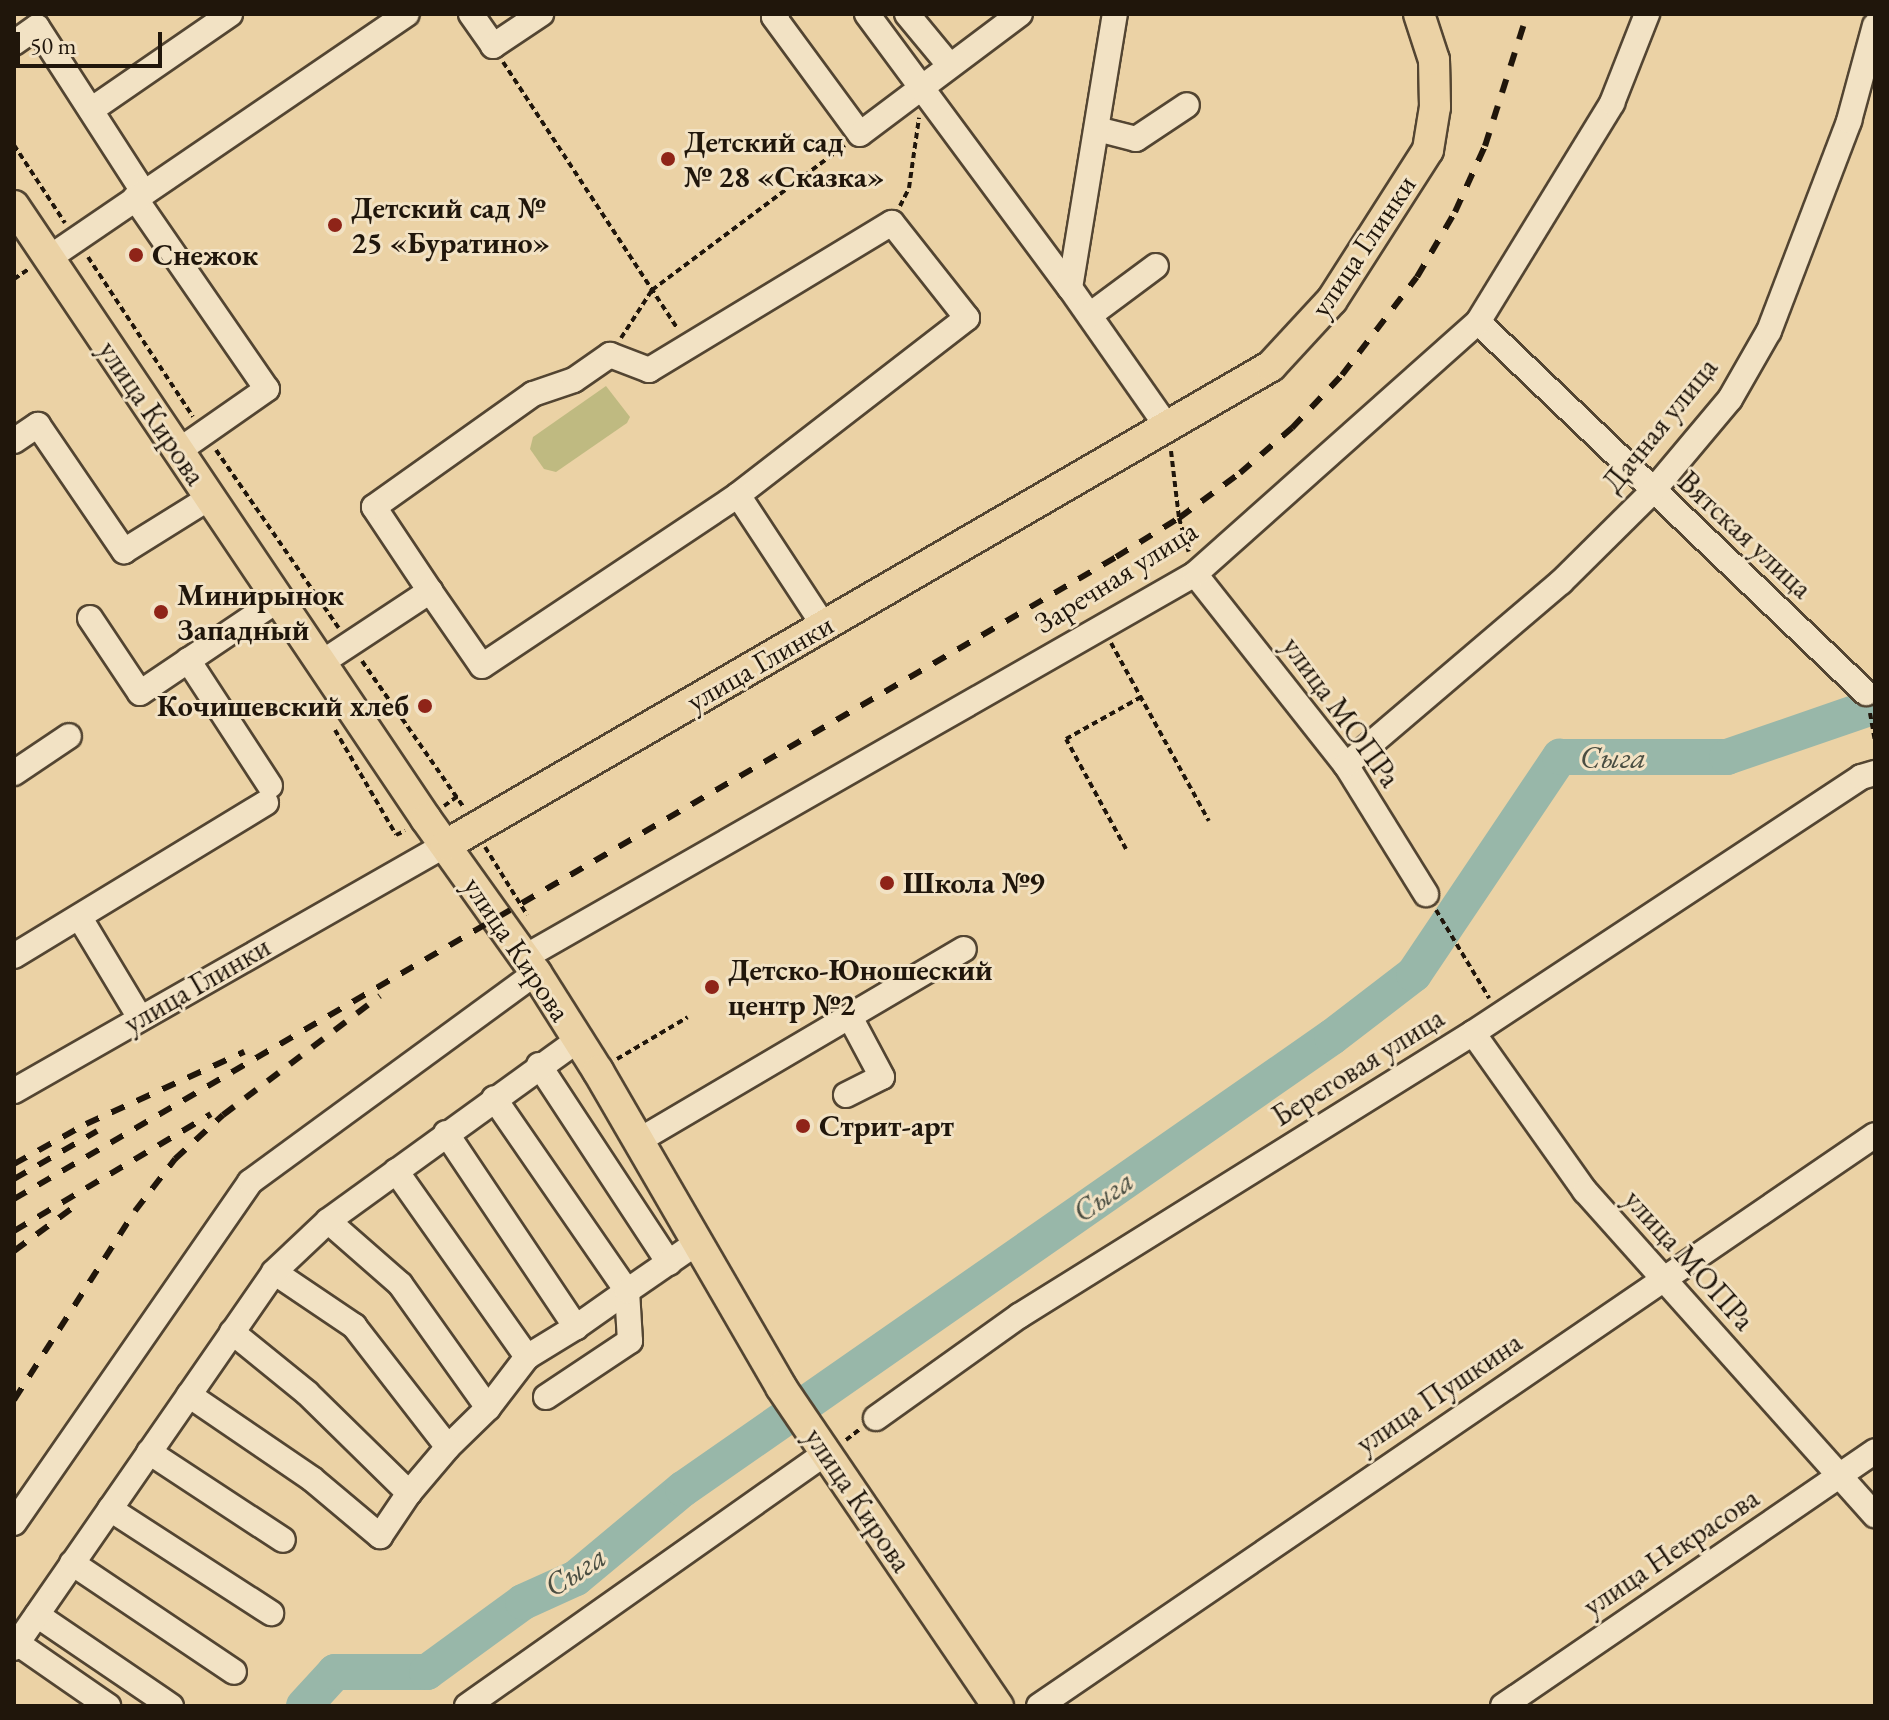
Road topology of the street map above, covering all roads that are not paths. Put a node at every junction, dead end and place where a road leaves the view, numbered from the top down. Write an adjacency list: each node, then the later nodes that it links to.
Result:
1 (230, 14): 18 (street)
2 (407, 14): 12 (street)
3 (471, 14): 4 (street)
4 (541, 14)
5 (777, 14): 16 (street)
6 (867, 14): 16 (street)
7 (907, 14): 15 (street)
8 (1020, 14): 15 (street)
9 (1115, 14): 19 (street)
10 (1419, 14): 27 (main road, улица Глинки)
11 (1647, 14): 26 (street, Заречная улица)
12 (379, 22): 20 (street)
13 (1875, 25): 30 (street, Дачная улица)
14 (14, 43): 18 (street)
15 (950, 66): 16 (street)
16 (923, 87): 24 (street)
17 (1187, 105): 19 (street)
18 (91, 110): 20 (street)
19 (1097, 129): 24 (street)
20 (140, 195): 22 (street); 29 (street)
21 (14, 206): 22 (main road, улица Кирова)
22 (49, 258): 29 (main road, улица Кирова)
23 (1156, 266): 25 (street)
24 (1070, 288): 25 (street)
25 (1090, 315): 27 (street)
26 (1478, 322): 30 (street, Вятская улица); 33 (street, Заречная улица)
27 (1168, 428): 37 (main road, улица Глинки)
28 (14, 441): 32 (street)
29 (178, 451): 32 (main road, улица Кирова)
30 (1652, 492): 40 (street, Вятская улица); 42 (street, Дачная улица)
31 (738, 495): 34 (street); 34 (street); 37 (street)
32 (209, 498): 35 (main road, улица Кирова)
33 (1195, 574): 42 (street, улица МОПРа); 50 (street, Заречная улица)
34 (430, 591): 39 (street)
35 (278, 600): 38 (street); 39 (main road, улица Кирова)
36 (90, 618): 38 (street)
37 (824, 626): 45 (main road, улица Глинки)
38 (188, 660): 47 (street)
39 (321, 663): 45 (main road, улица Кирова)
40 (1866, 693)
41 (69, 736): 43 (street)
42 (1346, 765): 46 (street, улица МОПРа)
43 (14, 773)
44 (1875, 773): 53 (street, Береговая улица)
45 (446, 845): 50 (main road, улица Кирова); 52 (street, улица Глинки)
46 (1431, 902)
47 (80, 918): 49 (street); 52 (street)
48 (964, 949): 51 (street)
49 (14, 956)
50 (530, 965): 54 (main road, улица Кирова); 84 (street, Заречная улица)
51 (850, 1017): 57 (street); 61 (street)
52 (140, 1018): 56 (street, улица Глинки)
53 (1473, 1033): 67 (street, улица МОПРа); 75 (street, Береговая улица)
54 (578, 1040): 55 (street); 61 (main road, улица Кирова)
55 (539, 1065): 58 (street); 65 (street)
56 (14, 1091)
57 (846, 1095)
58 (494, 1098): 59 (street); 68 (street)
59 (446, 1133): 62 (street); 69 (street)
60 (1875, 1135): 67 (street, улица Пушкина)
61 (638, 1141): 64 (main road, улица Кирова)
62 (396, 1171): 63 (street); 71 (street)
63 (328, 1221): 66 (street); 74 (street)
64 (698, 1242): 65 (street); 79 (main road, улица Кирова)
65 (669, 1263): 68 (street)
66 (274, 1272): 70 (street); 76 (street)
67 (1661, 1280): 80 (street, улица МОПРа); 95 (street, улица Пушкина)
68 (627, 1291): 69 (street); 73 (street)
69 (576, 1327): 71 (street)
70 (232, 1332): 72 (street); 81 (street)
71 (527, 1357): 74 (street)
72 (189, 1395): 78 (street); 81 (street)
73 (546, 1397)
74 (488, 1408): 76 (street)
75 (876, 1418)
76 (448, 1447): 81 (street)
77 (1875, 1451): 80 (street, улица Некрасова)
78 (149, 1452): 82 (street); 85 (street)
79 (826, 1453): 93 (street); 94 (main road, улица Кирова)
80 (1838, 1476): 83 (street, улица МОПРа); 96 (street, улица Некрасова)
81 (409, 1493)
82 (110, 1509): 86 (street); 87 (street)
83 (1875, 1515)
84 (14, 1523)
85 (283, 1540)
86 (72, 1563): 88 (street); 90 (street)
87 (271, 1613)
88 (37, 1615): 89 (street); 92 (street)
89 (16, 1646): 91 (street)
90 (234, 1672)
91 (108, 1706)
92 (171, 1706)
93 (467, 1706)
94 (998, 1706)
95 (1039, 1706)
96 (1503, 1706)

